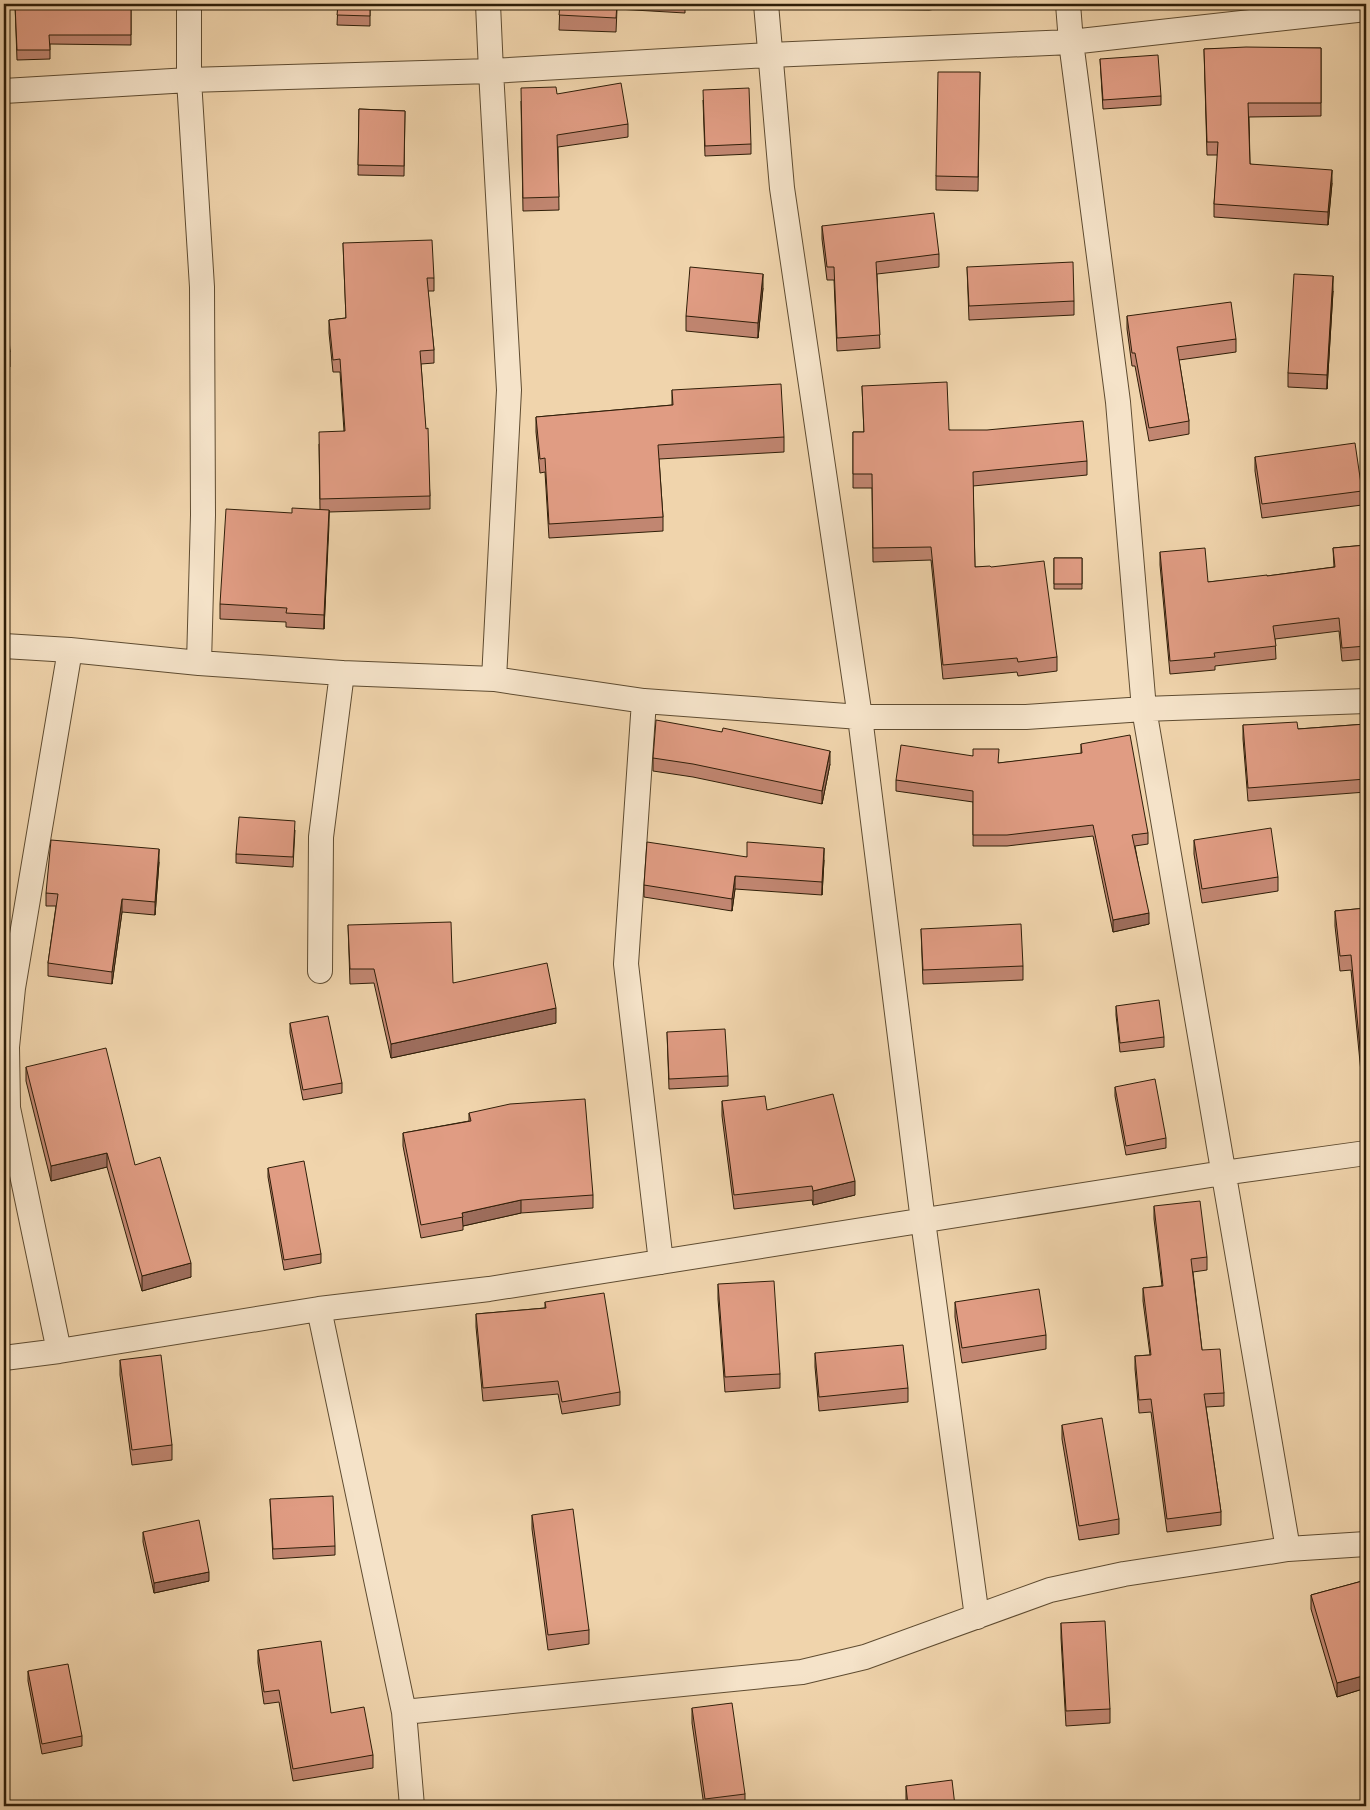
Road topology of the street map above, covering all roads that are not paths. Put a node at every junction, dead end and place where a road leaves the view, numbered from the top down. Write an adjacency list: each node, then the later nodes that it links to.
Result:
1 (189, 4): 9 (street)
2 (488, 4): 8 (street)
3 (766, 4): 7 (street)
4 (1068, 4): 6 (street)
5 (1366, 6): 6 (street)
6 (1071, 42): 7 (street); 18 (street)
7 (770, 55): 8 (street); 19 (street)
8 (491, 71): 9 (street); 15 (street)
9 (190, 80): 10 (street); 13 (street)
10 (4, 92)
11 (4, 646): 12 (street)
12 (70, 650): 13 (street); 26 (street)
13 (199, 662): 14 (street)
14 (342, 673): 15 (street); 20 (street)
15 (494, 679): 16 (street)
16 (644, 701): 19 (street); 24 (street)
17 (1366, 701): 18 (street)
18 (1144, 709): 19 (street); 22 (street)
19 (860, 717): 23 (street)
20 (320, 971)
21 (1366, 1153): 22 (street)
22 (1223, 1172): 23 (street); 29 (street)
23 (923, 1221): 24 (street); 30 (street)
24 (661, 1262): 25 (street)
25 (319, 1309): 26 (street); 31 (street)
26 (60, 1351): 27 (street)
27 (4, 1358)
28 (1366, 1544): 29 (street)
29 (1288, 1549): 30 (street)
30 (977, 1617): 31 (street)
31 (404, 1712): 32 (street)
32 (412, 1806)

